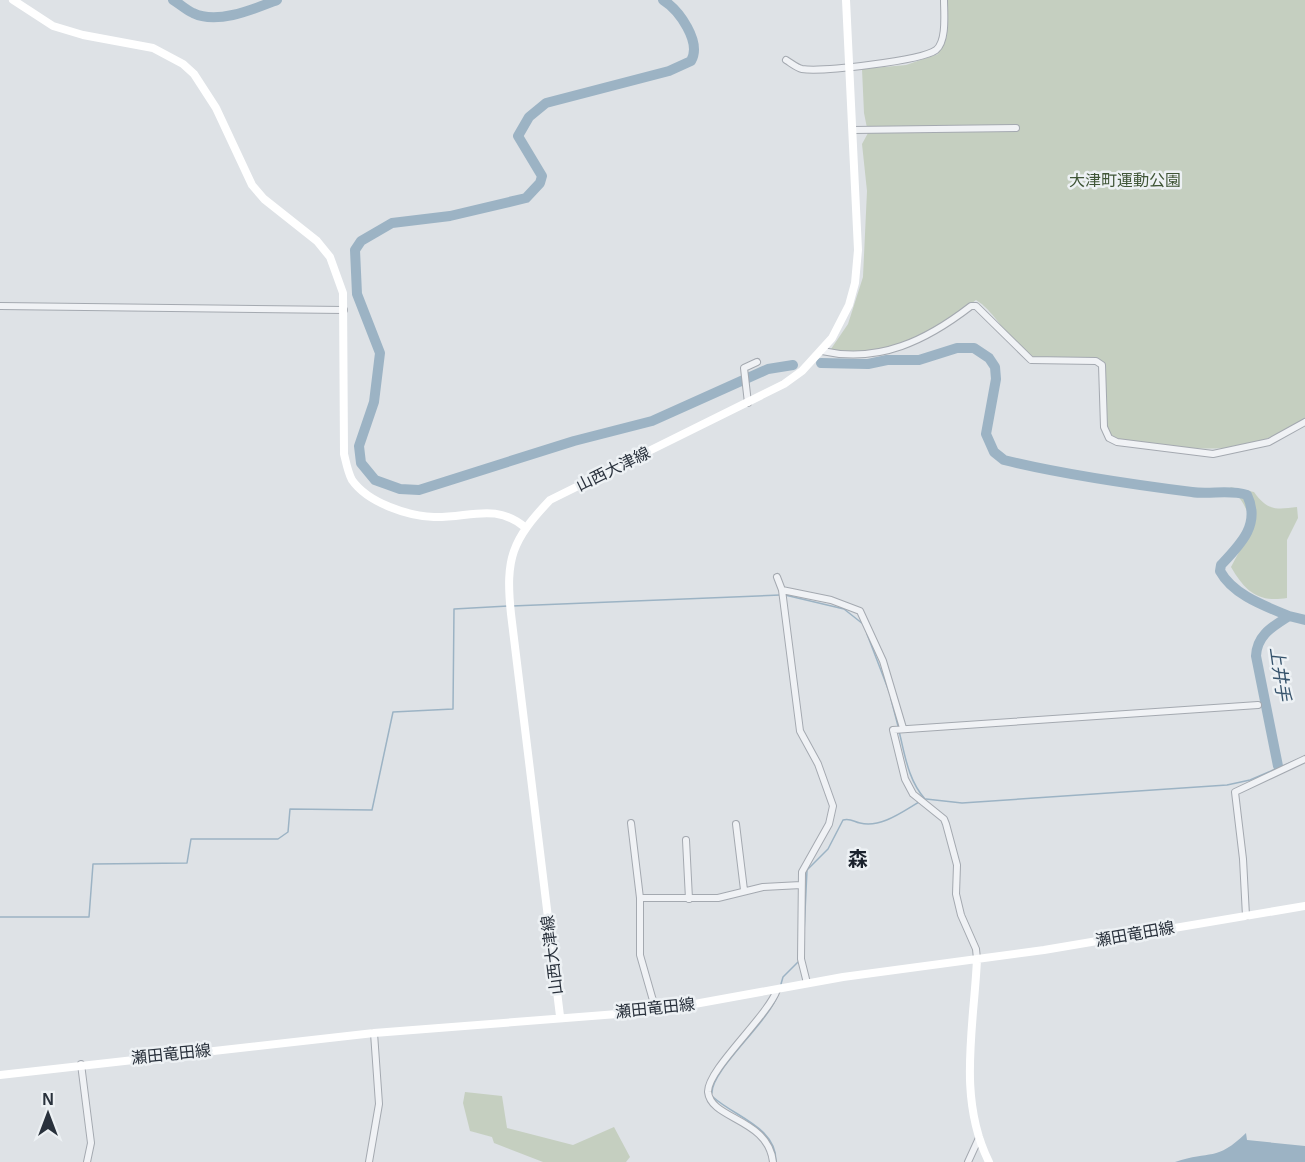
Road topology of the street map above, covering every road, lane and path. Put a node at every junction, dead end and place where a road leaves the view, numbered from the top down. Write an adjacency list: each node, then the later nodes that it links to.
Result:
1 (14, 0): 9 (main road)
2 (846, 0): 5 (main road, 山西大津線)
3 (944, 0): 5 (street)
4 (786, 60): 5 (street)
5 (849, 65): 7 (main road, 山西大津線)
6 (1016, 128): 7 (street)
7 (853, 130): 10 (main road, 山西大津線)
8 (0, 306): 9 (street)
9 (344, 310): 14 (main road)
10 (822, 351): 12 (main road, 山西大津線); 13 (street)
11 (757, 362): 12 (street)
12 (748, 403): 14 (main road, 山西大津線)
13 (1305, 422)
14 (526, 528): 33 (main road, 山西大津線)
15 (777, 577): 16 (street)
16 (782, 590): 18 (street); 23 (street)
17 (1258, 705): 18 (street)
18 (903, 728): 29 (street)
19 (1305, 759): 28 (street)
20 (631, 823): 25 (street)
21 (736, 824): 24 (street)
22 (687, 840): 26 (street)
23 (801, 885): 24 (street); 30 (street)
24 (744, 890): 26 (street)
25 (640, 898): 26 (street); 32 (street)
26 (689, 899)
27 (1305, 906): 28 (main road, 瀬田竜田線)
28 (1246, 916): 29 (main road, 瀬田竜田線)
29 (977, 959): 30 (main road, 瀬田竜田線); 37 (main road)
30 (807, 983): 31 (main road, 瀬田竜田線)
31 (777, 990): 32 (main road, 瀬田竜田線); 40 (street)
32 (656, 1011): 33 (main road, 瀬田竜田線)
33 (560, 1016): 34 (main road, 瀬田竜田線)
34 (374, 1033): 35 (main road, 瀬田竜田線); 39 (street)
35 (81, 1064): 36 (main road, 瀬田竜田線); 38 (street)
36 (0, 1075)
37 (978, 1138): 41 (street); 42 (main road)
38 (87, 1162)
39 (369, 1162)
40 (773, 1162)
41 (968, 1162)
42 (989, 1162)

